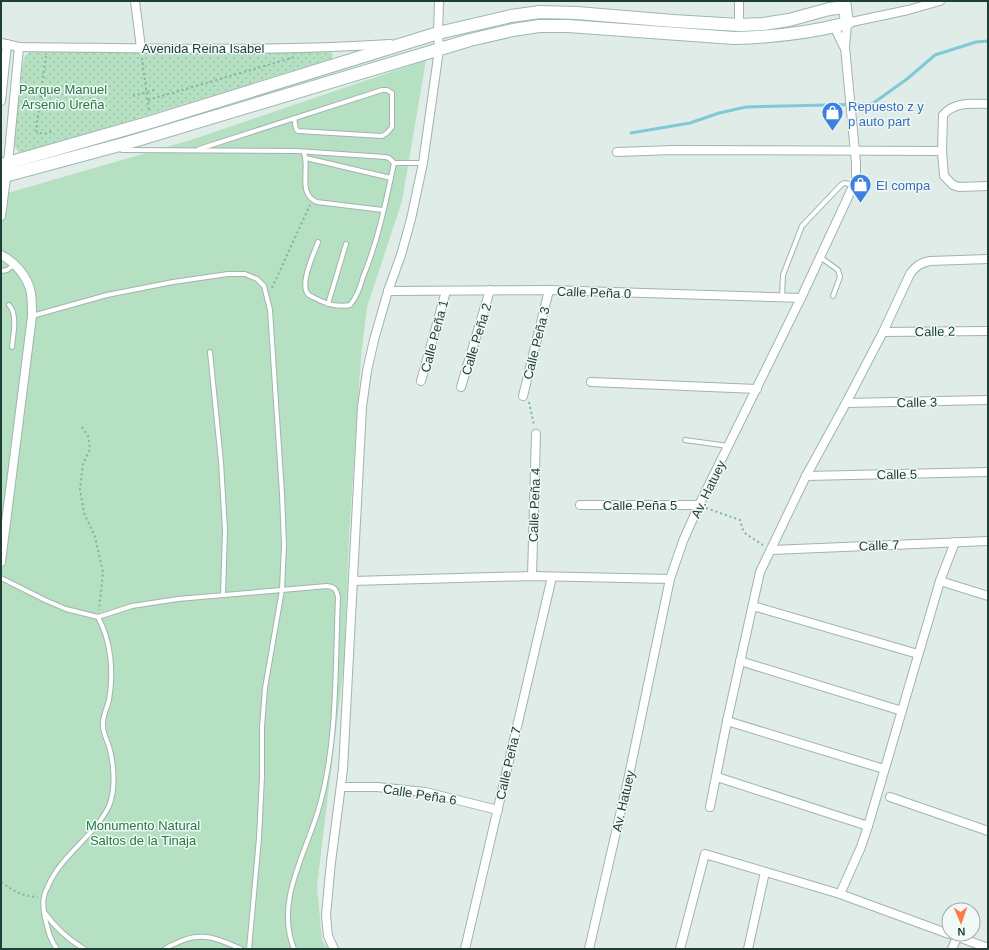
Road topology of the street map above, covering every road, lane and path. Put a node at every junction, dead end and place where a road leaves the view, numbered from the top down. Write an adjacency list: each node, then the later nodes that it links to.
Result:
1 (135, 1): 16 (street)
2 (439, 1): 10 (street)
3 (739, 1): 8 (street)
4 (940, 1): 7 (street)
5 (845, 4): 6 (main road); 7 (main road, Av. Hatuey)
6 (829, 5): 8 (main road); 9 (main road, Av. Hatuey)
7 (847, 23): 9 (main road); 15 (street, Av. Hatuey)
8 (739, 25): 10 (main road)
9 (834, 26): 15 (street, Av. Hatuey); 17 (main road)
10 (438, 34): 11 (main road); 17 (street)
11 (405, 43): 16 (street, Avenida Reina Isabel); 26 (main road)
12 (4, 44): 13 (street, Avenida Reina Isabel); 23 (street)
13 (19, 47): 14 (street, Avenida Reina Isabel); 37 (street)
14 (47, 47): 16 (street, Avenida Reina Isabel); 27 (path)
15 (845, 47): 30 (street, Av. Hatuey)
16 (141, 48): 20 (path)
17 (439, 50): 28 (main road); 36 (street)
18 (297, 57): 22 (path)
19 (154, 90): 20 (path)
20 (147, 92): 21 (path); 22 (path)
21 (133, 96)
22 (148, 100): 26 (path)
23 (1, 102)
24 (988, 104): 31 (street)
25 (294, 118): 25 (lane); 29 (lane)
26 (151, 122): 37 (main road)
27 (54, 131)
28 (99, 150): 29 (lane); 38 (main road)
29 (195, 150): 33 (lane)
30 (855, 151): 31 (street); 32 (street); 40 (street, Av. Hatuey)
31 (942, 151): 41 (street)
32 (616, 152)
33 (304, 153): 34 (lane); 35 (lane)
34 (306, 158): 39 (lane); 42 (lane)
35 (394, 163): 36 (lane); 39 (lane)
36 (423, 163): 54 (street)
37 (4, 164): 38 (street)
38 (4, 177): 44 (street)
39 (391, 178): 43 (lane)
40 (854, 185): 48 (street, Av. Hatuey); 58 (lane)
41 (988, 186)
42 (312, 200): 43 (lane); 57 (path)
43 (383, 210): 60 (lane)
44 (1, 216)
45 (318, 242): 60 (lane)
46 (346, 244): 60 (lane)
47 (1, 254): 50 (street)
48 (820, 257): 56 (lane); 59 (street, Av. Hatuey)
49 (988, 259): 64 (street)
50 (15, 264): 51 (lane); 62 (street)
51 (1, 271)
52 (490, 290): 53 (street, Calle Peña 0); 55 (street, Calle Peña 0); 69 (street, Calle Peña 2)
53 (549, 290): 58 (street, Calle Peña 0); 71 (street, Calle Peña 3)
54 (388, 291): 55 (street, Calle Peña 0); 90 (street)
55 (446, 291): 67 (street, Calle Peña 1)
56 (833, 296)
57 (268, 298): 62 (lane); 92 (lane)
58 (782, 298): 59 (street, Calle Peña 0)
59 (801, 298): 70 (street, Av. Hatuey)
60 (328, 304)
61 (9, 305): 65 (lane)
62 (32, 316): 85 (street)
63 (988, 331): 64 (street, Calle 2)
64 (883, 332): 73 (street)
65 (12, 347)
66 (210, 352): 93 (lane)
67 (421, 381)
68 (591, 382): 70 (street)
69 (461, 387)
70 (756, 389): 77 (street, Av. Hatuey)
71 (523, 396): 75 (path)
72 (988, 400): 73 (street, Calle 3)
73 (846, 403): 79 (street)
74 (82, 427): 96 (path)
75 (536, 434): 86 (street, Calle Peña 4)
76 (685, 440): 77 (lane)
77 (728, 446): 81 (street, Av. Hatuey)
78 (988, 472): 79 (street, Calle 5)
79 (806, 476): 84 (street)
80 (580, 505): 81 (street, Calle Peña 5)
81 (699, 505): 84 (path); 89 (street, Av. Hatuey)
82 (988, 541): 83 (street, Calle 7)
83 (955, 542): 84 (street, Calle 7); 91 (street)
84 (771, 550): 95 (street)
85 (1, 562)
86 (532, 576): 87 (street); 90 (street)
87 (552, 577): 89 (street); 106 (street, Calle Peña 7)
88 (1, 578): 96 (lane)
89 (670, 579): 126 (street, Av. Hatuey)
90 (352, 581): 103 (street)
91 (940, 581): 94 (street); 97 (street)
92 (282, 590): 93 (lane); 122 (lane); 123 (lane)
93 (223, 595): 96 (lane)
94 (988, 596)
95 (753, 606): 97 (street); 98 (street)
96 (98, 617): 112 (lane)
97 (918, 654): 99 (street)
98 (740, 661): 99 (street); 100 (street)
99 (902, 711): 101 (street)
100 (727, 721): 101 (street); 102 (street)
101 (884, 769): 107 (street)
102 (717, 777): 105 (street); 107 (street)
103 (341, 787): 106 (street, Calle Peña 6); 124 (street)
104 (890, 797): 108 (street)
105 (710, 807)
106 (498, 810): 125 (street, Calle Peña 7)
107 (868, 826): 111 (street)
108 (988, 831)
109 (765, 872): 111 (street); 116 (street); 127 (street)
110 (1, 882): 112 (path)
111 (840, 894): 114 (street)
112 (44, 897): 113 (lane)
113 (44, 911): 118 (lane); 119 (lane)
114 (941, 931)
115 (971, 942): 117 (street)
116 (749, 948)
117 (988, 948)
118 (57, 949)
119 (84, 949)
120 (165, 949): 121 (lane)
121 (241, 949)
122 (249, 949)
123 (294, 949)
124 (334, 949)
125 (465, 949)
126 (589, 949)
127 (680, 949)

